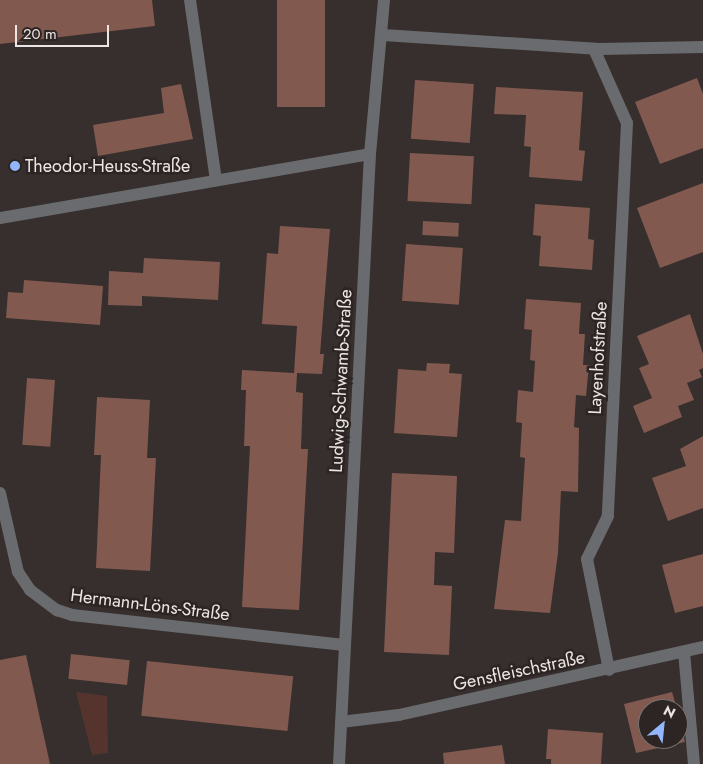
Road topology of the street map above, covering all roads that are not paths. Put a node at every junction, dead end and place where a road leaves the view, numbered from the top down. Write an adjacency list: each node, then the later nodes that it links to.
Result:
1 (190, 0): 7 (street)
2 (384, 0): 3 (street, Ludwig-Schwamb-Straße)
3 (383, 35): 5 (street); 6 (street, Ludwig-Schwamb-Straße)
4 (703, 47): 5 (street)
5 (594, 49): 13 (street, Layenhofstraße)
6 (370, 154): 7 (street); 10 (street, Ludwig-Schwamb-Straße)
7 (216, 180): 8 (street)
8 (0, 218)
9 (0, 492): 10 (street, Hermann-Löns-Straße)
10 (344, 645): 14 (street, Ludwig-Schwamb-Straße)
11 (703, 647): 12 (street, Gensfleischstraße)
12 (684, 652): 13 (street, Gensfleischstraße); 16 (street)
13 (609, 670): 14 (street, Gensfleischstraße)
14 (341, 722): 15 (street, Ludwig-Schwamb-Straße)
15 (339, 764)
16 (694, 764)

